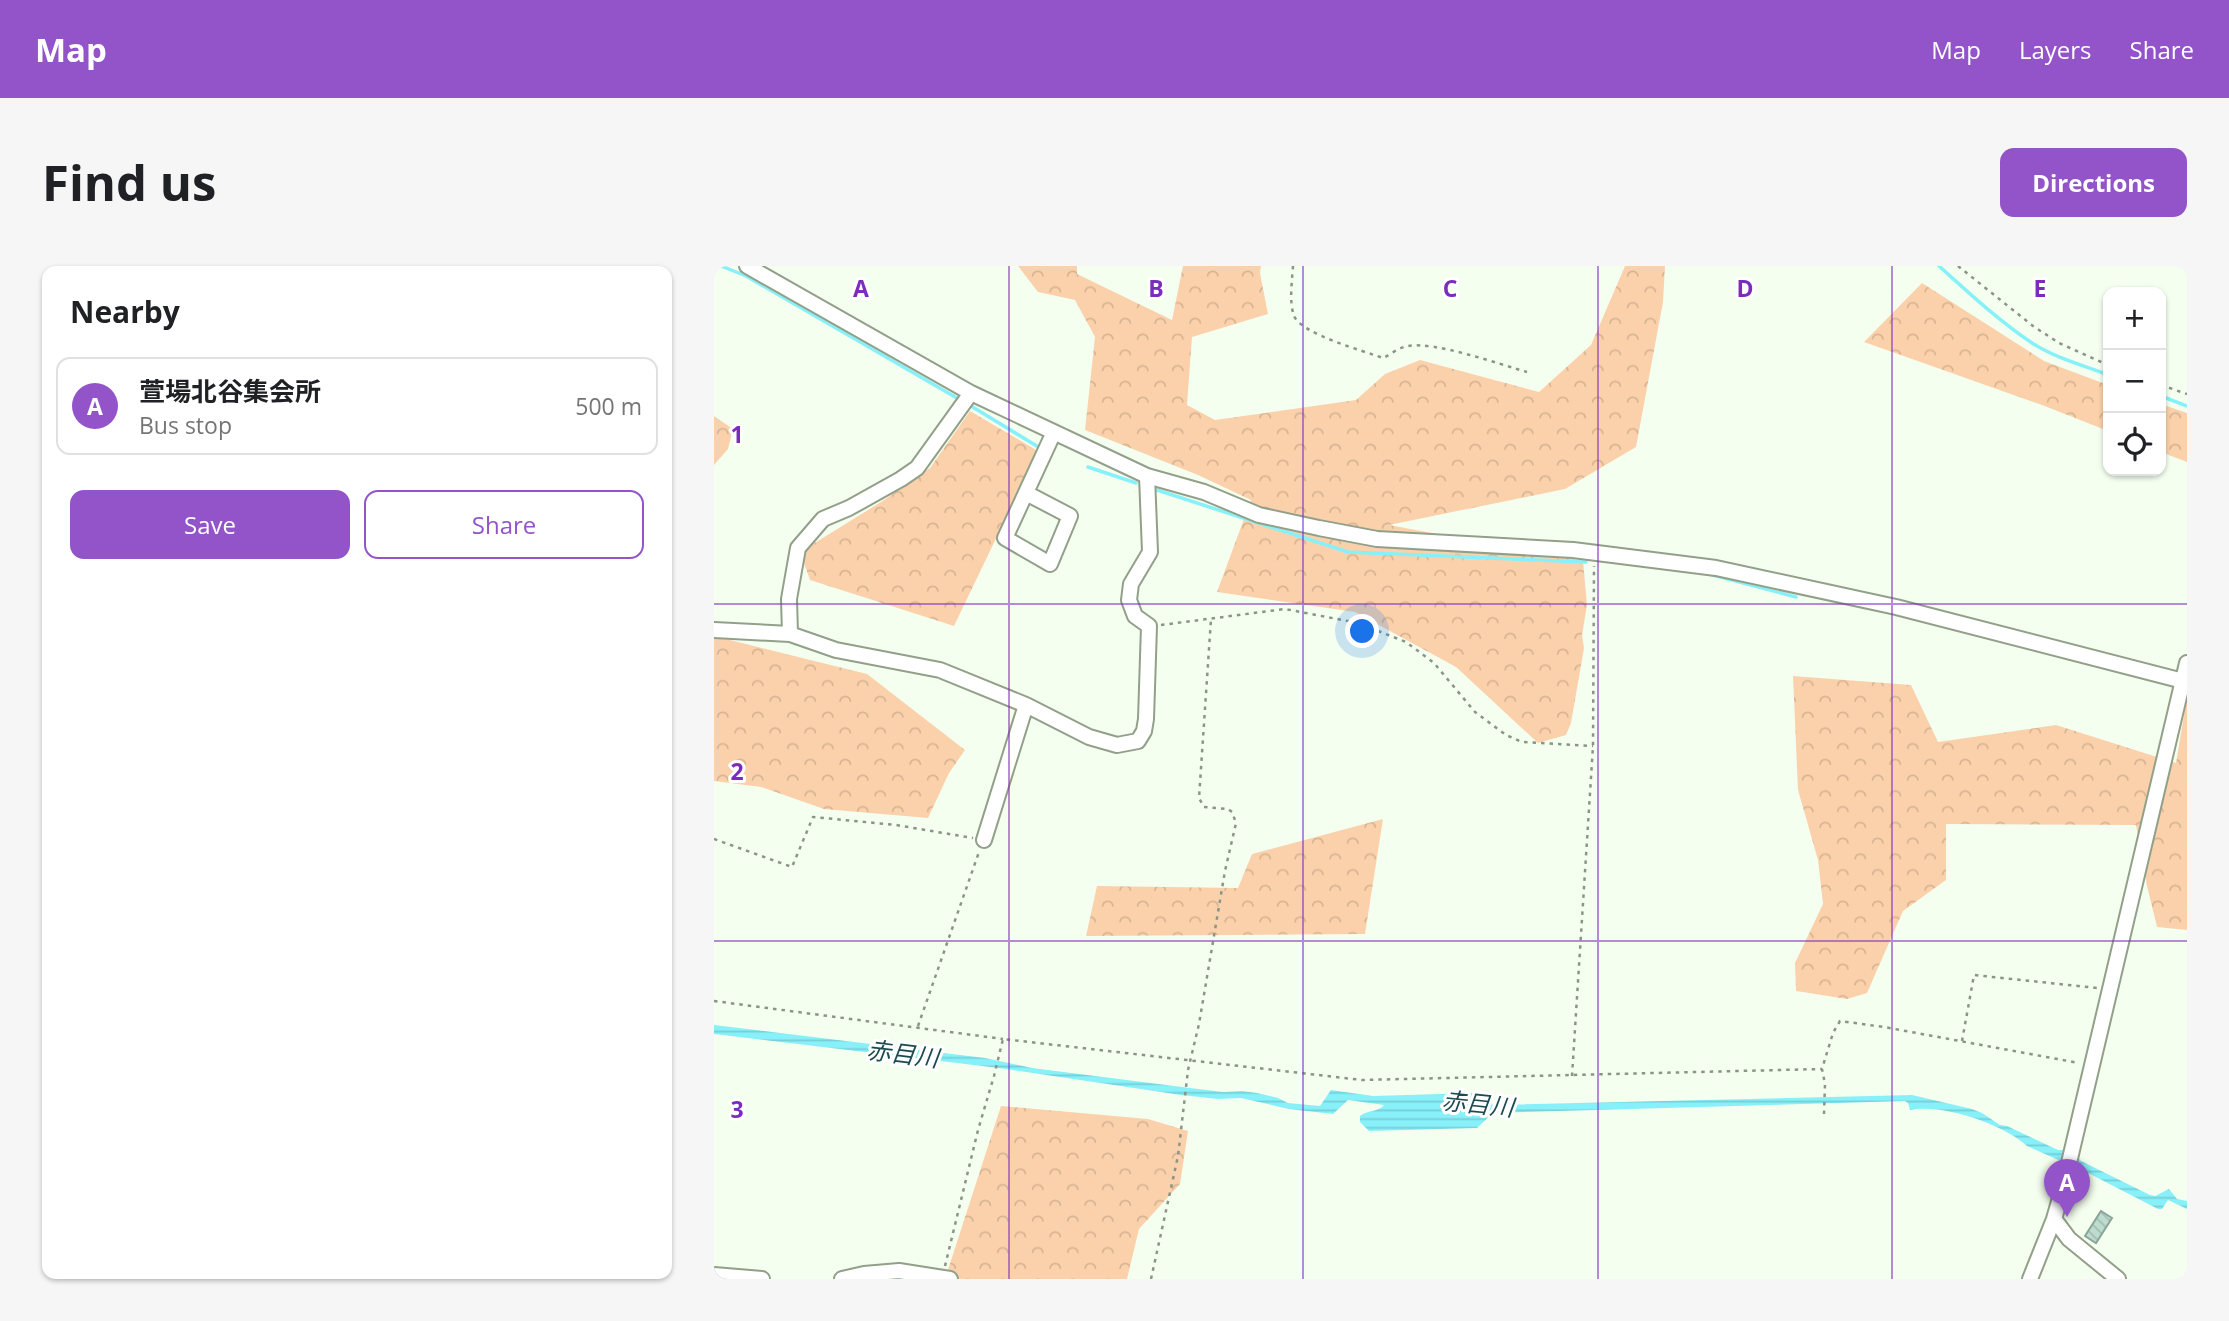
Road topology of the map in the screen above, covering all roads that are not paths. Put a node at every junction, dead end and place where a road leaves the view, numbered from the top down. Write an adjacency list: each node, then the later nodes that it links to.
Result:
1 (747, 266): 2 (street)
2 (971, 393): 3 (street); 7 (street)
3 (1054, 432): 4 (street); 5 (street)
4 (1147, 476): 9 (street); 10 (street)
5 (1026, 493): 5 (street)
6 (714, 630): 7 (street)
7 (790, 634): 10 (street)
8 (2187, 663): 9 (street)
9 (2185, 682): 12 (street)
10 (1026, 705): 11 (street)
11 (984, 840)
12 (2053, 1219): 17 (street); 18 (street)
13 (714, 1275): 14 (street)
14 (762, 1279)
15 (842, 1279): 16 (street)
16 (944, 1279)
17 (2030, 1279)
18 (2118, 1279)

